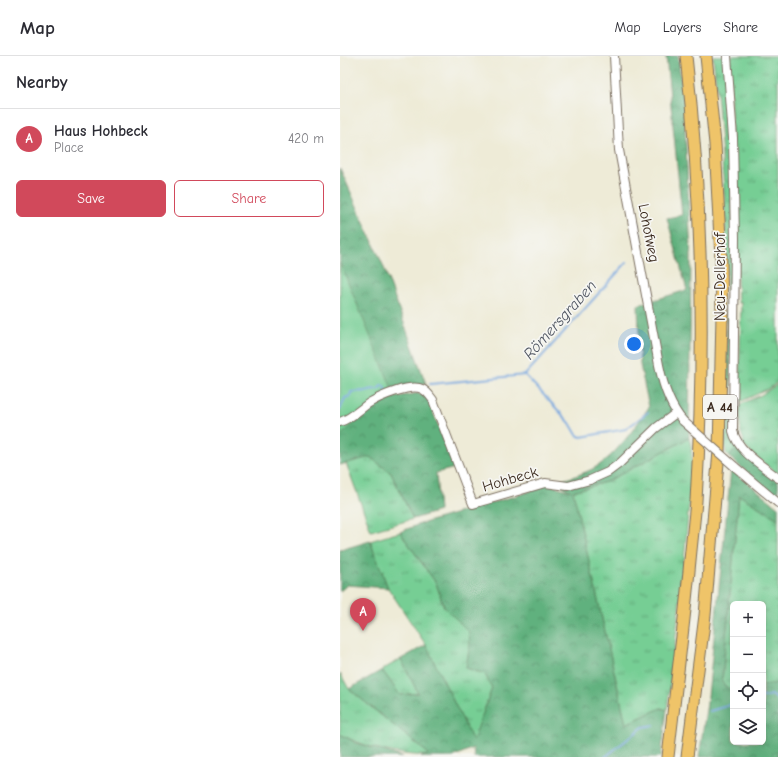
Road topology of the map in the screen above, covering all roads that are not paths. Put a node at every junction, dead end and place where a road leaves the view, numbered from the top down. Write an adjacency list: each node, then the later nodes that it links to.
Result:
1 (614, 56): 5 (street, Lohofweg)
2 (686, 56): 9 (highway, A 44)
3 (706, 56): 10 (highway, A 44)
4 (726, 56): 7 (street, Neu-Dellerhof)
5 (676, 412): 6 (street, Hohbeck); 8 (street, Lohofweg, bridge)
6 (340, 422)
7 (778, 478)
8 (778, 503)
9 (668, 757)
10 (688, 757)

